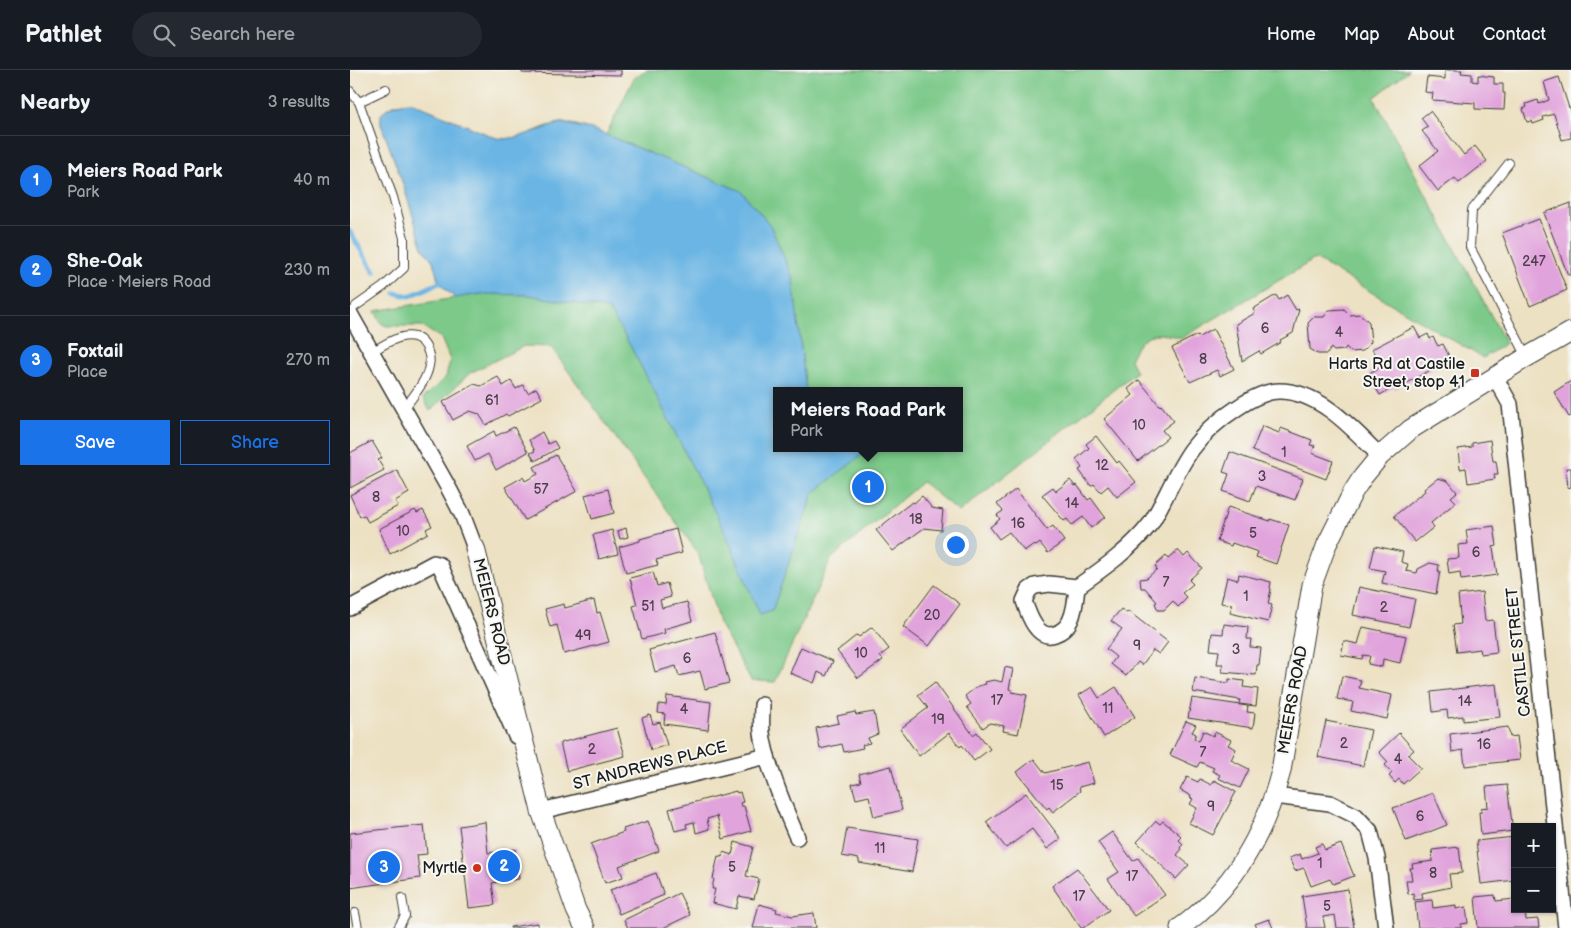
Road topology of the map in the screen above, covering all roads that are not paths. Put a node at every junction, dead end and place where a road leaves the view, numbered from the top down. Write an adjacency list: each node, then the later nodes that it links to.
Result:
1 (386, 89): 3 (lane)
2 (350, 91): 3 (lane)
3 (359, 102): 5 (lane)
4 (1508, 163): 9 (lane)
5 (353, 310): 6 (street, MEIERS ROAD)
6 (354, 332): 8 (street, MEIERS ROAD)
7 (1571, 332): 9 (street, MEIERS ROAD)
8 (372, 352): 11 (street, MEIERS ROAD); 11 (lane)
9 (1527, 357): 10 (street, MEIERS ROAD)
10 (1495, 377): 12 (street, MEIERS ROAD); 29 (street, CASTILE STREET)
11 (404, 409): 13 (street, MEIERS ROAD)
12 (1380, 456): 14 (street); 19 (street, MEIERS ROAD)
13 (475, 548): 18 (street, MEIERS ROAD)
14 (1077, 587)
15 (350, 608): 18 (street)
16 (762, 705): 17 (street)
17 (767, 756): 20 (street, ST ANDREWS PLACE); 21 (street)
18 (529, 765): 20 (street, MEIERS ROAD)
19 (1274, 796): 27 (street, MEIERS ROAD); 28 (street)
20 (541, 811): 26 (street, MEIERS ROAD)
21 (796, 837)
22 (402, 898): 25 (lane)
23 (355, 913): 24 (lane)
24 (358, 928)
25 (398, 928)
26 (585, 928)
27 (1180, 928)
28 (1386, 928)
29 (1566, 928)

